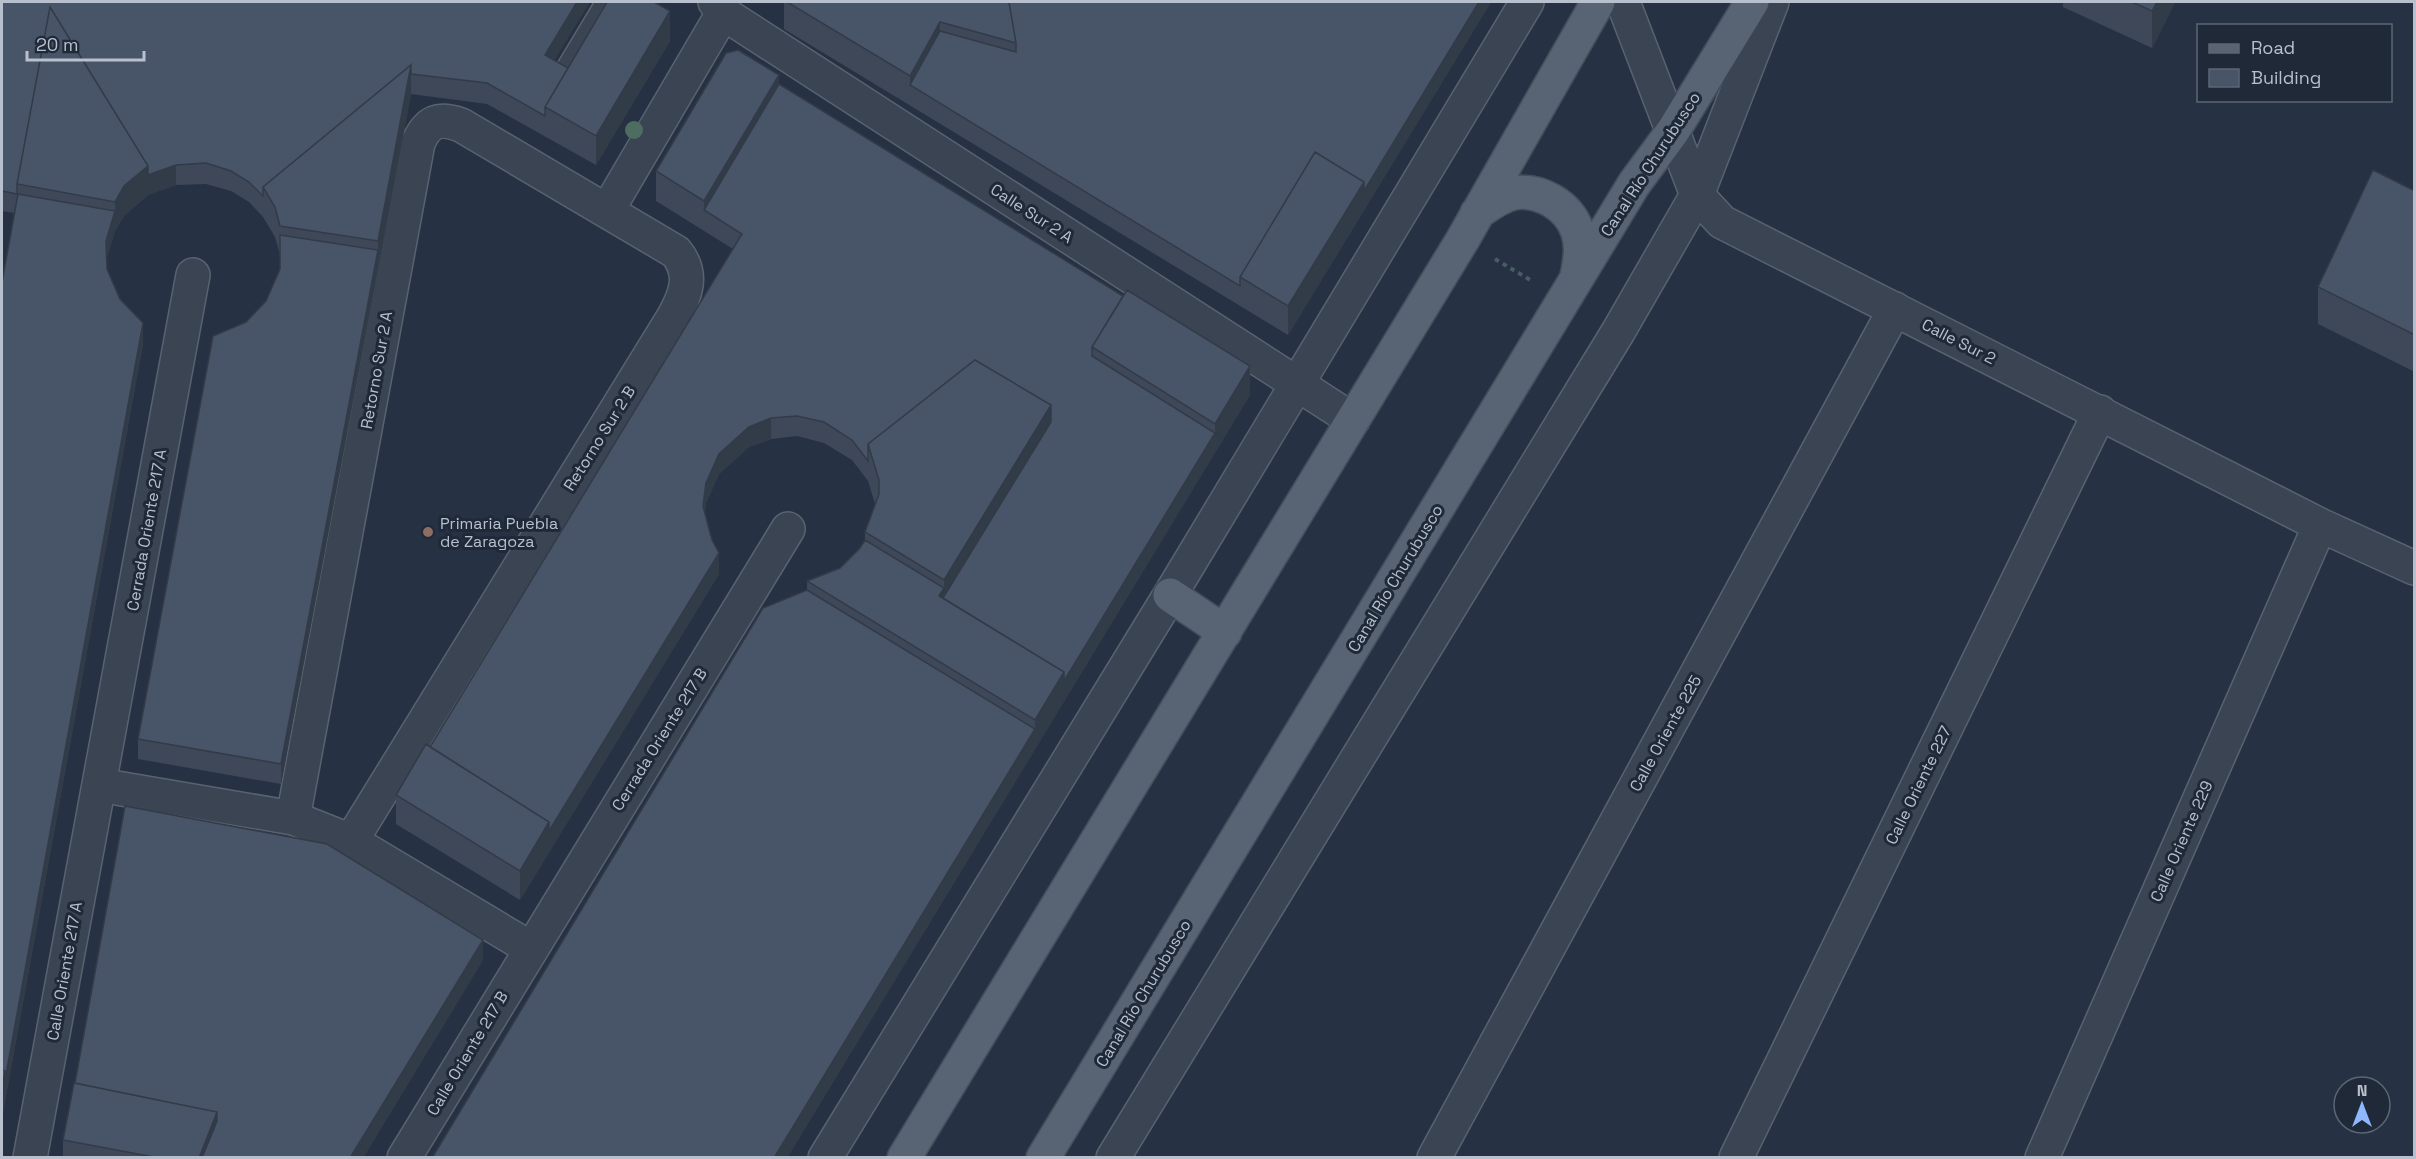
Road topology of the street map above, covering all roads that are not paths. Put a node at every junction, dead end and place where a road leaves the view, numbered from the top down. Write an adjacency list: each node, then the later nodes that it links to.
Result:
1 (607, 2): 8 (lane)
2 (1527, 2): 16 (street)
3 (1598, 2): 12 (main road)
4 (1623, 2): 9 (street, Calle Sur 2)
5 (1752, 2): 9 (main road, Canal Río Churubusco)
6 (1772, 2): 10 (street)
7 (719, 7): 11 (street); 16 (street, Calle Sur 2 A)
8 (565, 72)
9 (1673, 131): 10 (street, Calle Sur 2); 14 (main road, Canal Río Churubusco)
10 (1697, 195): 15 (street, Calle Sur 2); 33 (street)
11 (607, 212): 25 (street, Retorno Sur 2 A); 26 (street, Retorno Sur 2 B)
12 (1470, 226): 14 (main road); 18 (main road)
13 (193, 275): 24 (street, Cerrada Oriente 217 A)
14 (1570, 289): 32 (main road, Canal Río Churubusco)
15 (1895, 309): 17 (street, Calle Sur 2); 34 (street, Calle Oriente 225)
16 (1298, 384): 18 (street, Calle Sur 2 A); 22 (street)
17 (2100, 412): 19 (street, Calle Sur 2); 35 (street, Calle Oriente 227)
18 (1353, 420): 23 (main road)
19 (2320, 525): 21 (street, Calle Sur 2); 36 (street, Calle Oriente 229)
20 (788, 529): 27 (street, Cerrada Oriente 217 B)
21 (2415, 568)
22 (1170, 595): 23 (main road); 30 (street)
23 (1225, 632): 31 (main road)
24 (99, 785): 25 (street); 28 (street, Calle Oriente 217 A)
25 (293, 818): 26 (street)
26 (351, 842): 27 (street)
27 (530, 948): 29 (street, Calle Oriente 217 B)
28 (30, 1158)
29 (404, 1158)
30 (825, 1158)
31 (904, 1158)
32 (1043, 1158)
33 (1113, 1158)
34 (1434, 1158)
35 (1736, 1158)
36 (2042, 1158)

